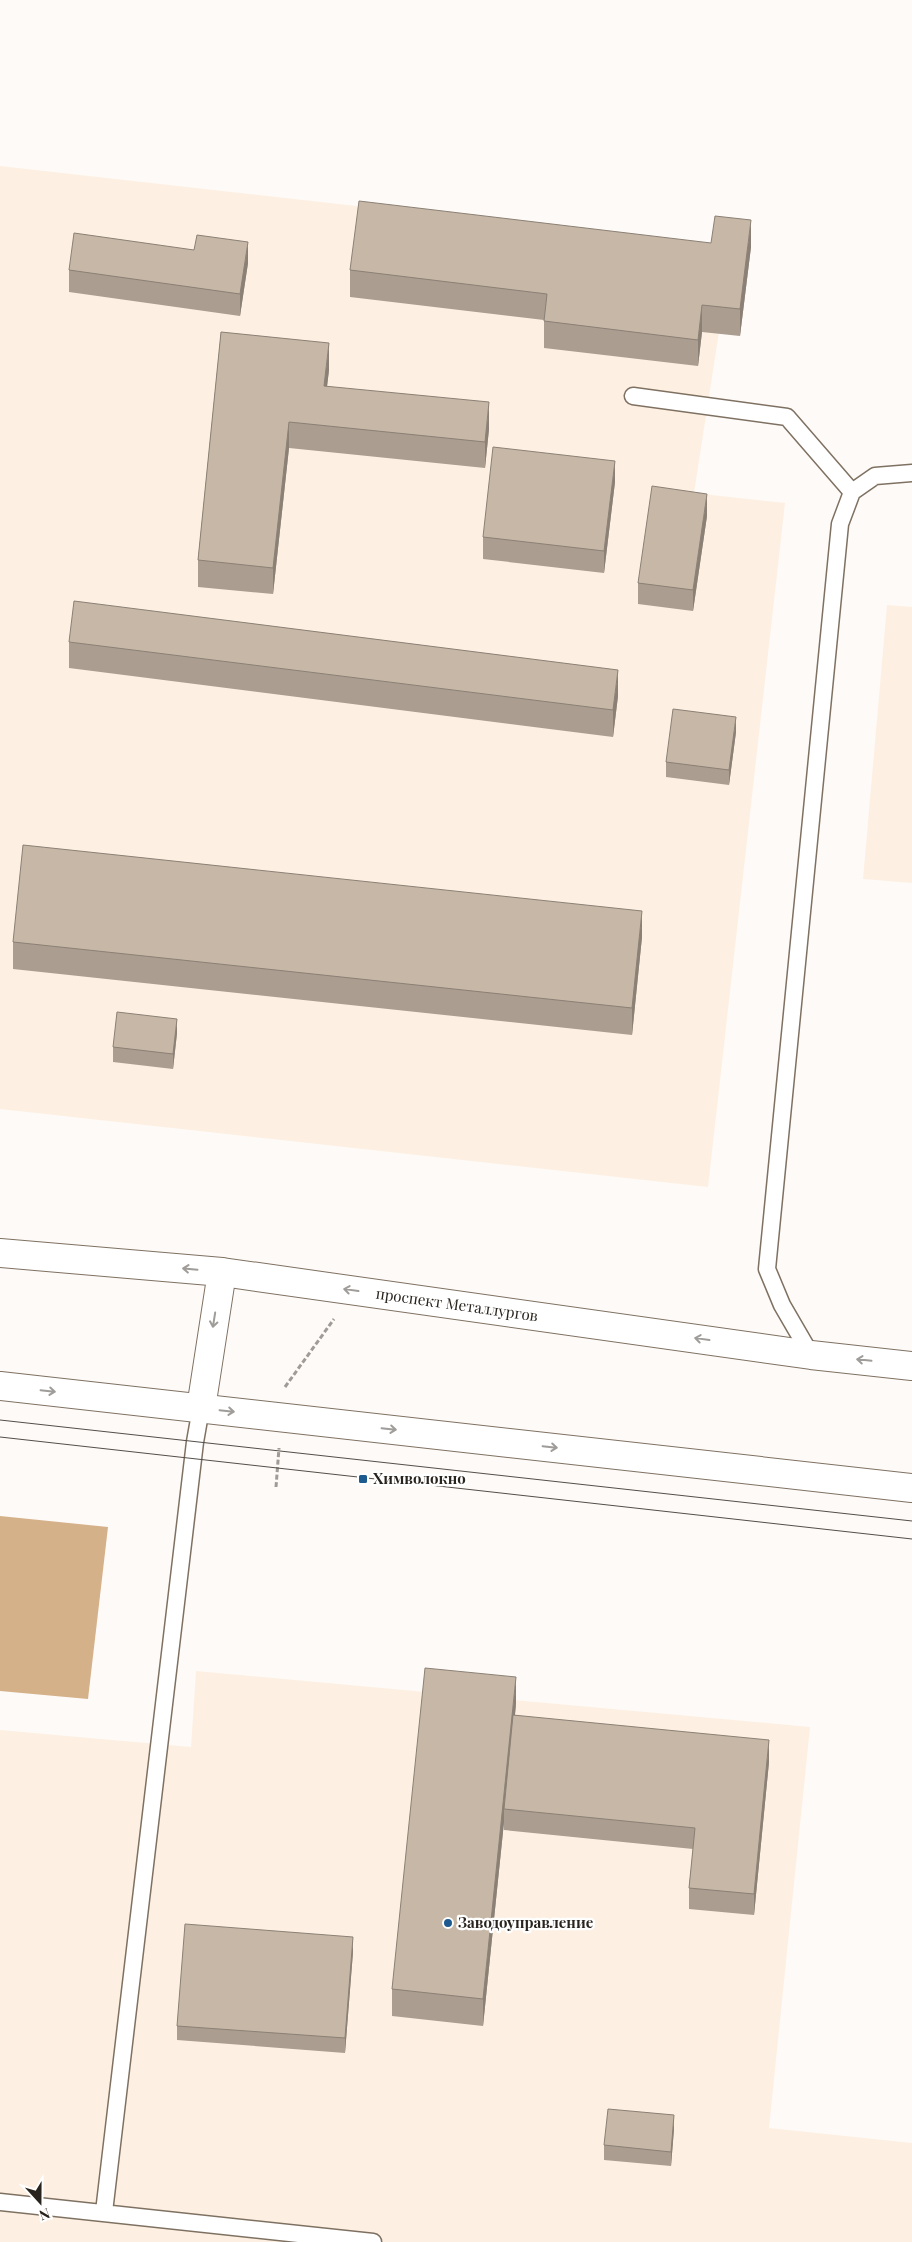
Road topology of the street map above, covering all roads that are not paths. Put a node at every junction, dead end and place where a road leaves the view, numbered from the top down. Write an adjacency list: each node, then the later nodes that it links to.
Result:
1 (633, 396): 3 (lane)
2 (912, 473): 3 (lane)
3 (852, 492): 6 (lane)
4 (0, 1253): 5 (street, проспект Металлургов, one-way to 4)
5 (222, 1272): 6 (street, проспект Металлургов, one-way to 5); 9 (street, one-way to 9)
6 (811, 1355): 7 (street, проспект Металлургов, one-way to 6)
7 (912, 1366)
8 (0, 1386): 9 (street, one-way to 9)
9 (201, 1408): 10 (street, one-way to 10); 12 (lane)
10 (912, 1488)
11 (0, 2202): 12 (lane)
12 (104, 2212): 13 (lane)
13 (373, 2242)

